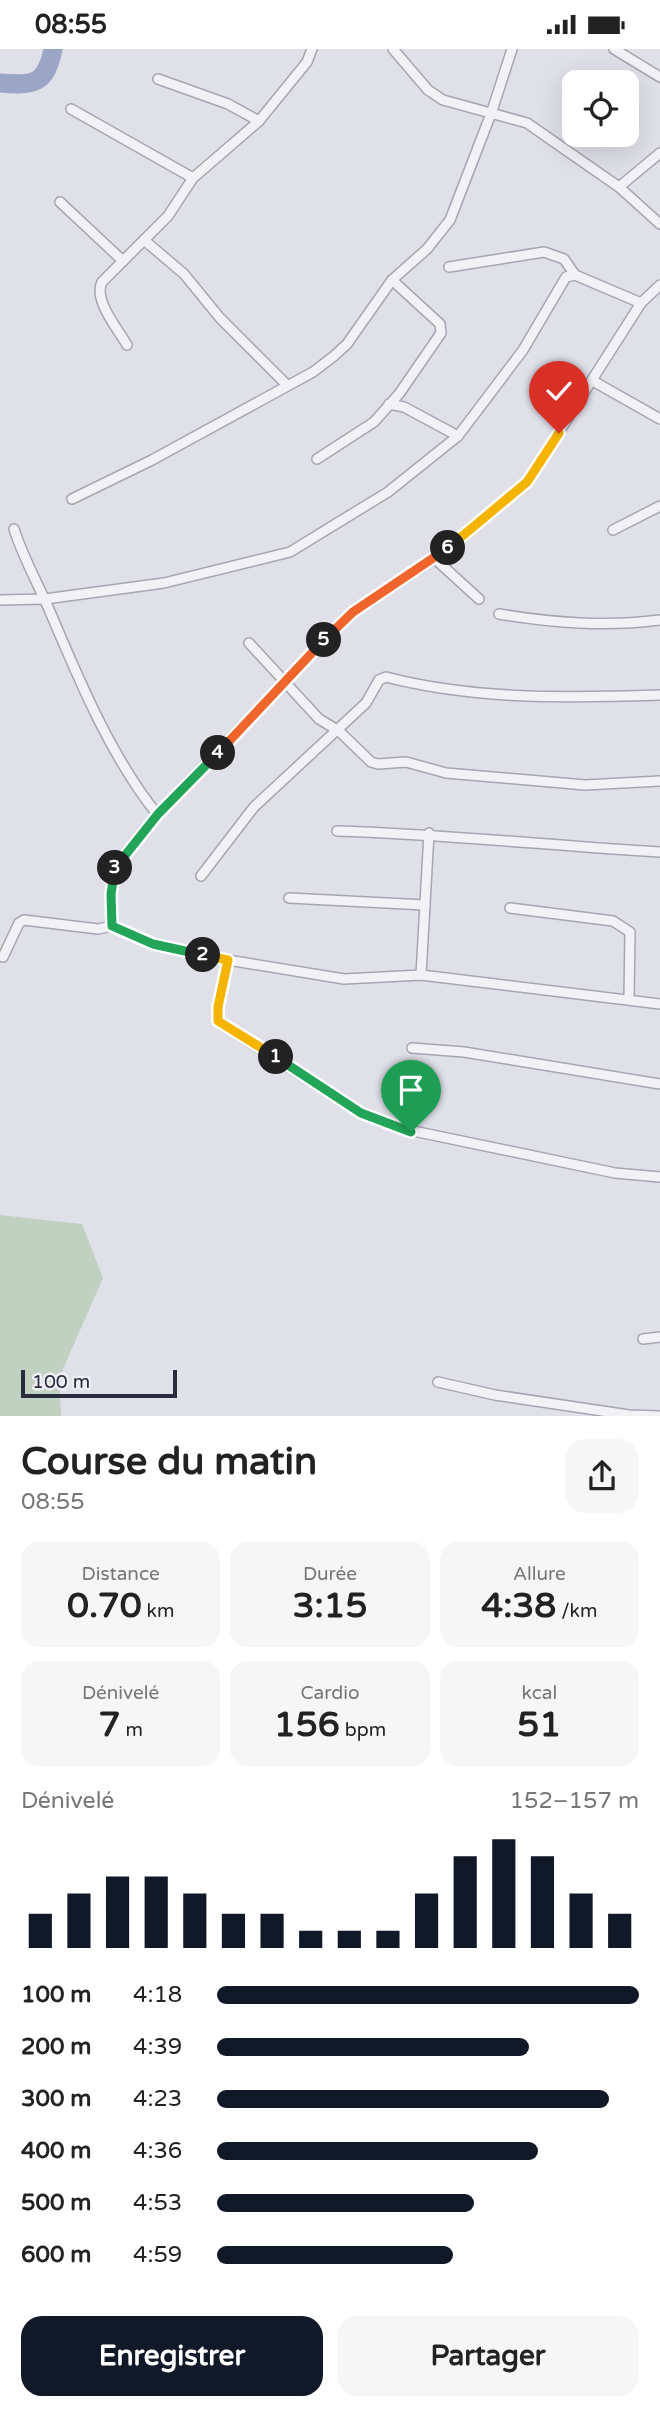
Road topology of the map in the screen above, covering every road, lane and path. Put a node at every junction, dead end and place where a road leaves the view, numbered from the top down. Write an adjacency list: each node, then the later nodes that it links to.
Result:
1 (312, 49): 9 (street)
2 (393, 49): 8 (street)
3 (512, 49): 8 (street)
4 (614, 49): 5 (street)
5 (660, 77)
6 (158, 79): 9 (street)
7 (71, 109): 11 (street)
8 (492, 111): 12 (street); 19 (street)
9 (259, 121): 11 (street)
10 (660, 153): 12 (street)
11 (192, 178): 15 (street)
12 (619, 187): 14 (street)
13 (60, 202): 16 (street)
14 (660, 224)
15 (144, 240): 16 (street); 24 (street)
16 (123, 261): 22 (street)
17 (449, 267): 18 (street)
18 (575, 275): 21 (street); 27 (street)
19 (392, 280): 24 (street); 25 (street)
20 (660, 285): 21 (street)
21 (641, 303): 23 (street)
22 (127, 345)
23 (593, 381): 26 (street); 33 (street)
24 (287, 385): 29 (street)
25 (389, 404): 27 (street); 28 (street)
26 (660, 419)
27 (458, 436): 34 (street)
28 (317, 459)
29 (72, 499)
30 (660, 506): 32 (street)
31 (14, 529): 34 (street)
32 (613, 530)
33 (435, 558): 35 (street); 40 (street)
34 (45, 599): 36 (street); 44 (street)
35 (479, 599)
36 (0, 600)
37 (499, 614): 38 (street)
38 (660, 620)
39 (248, 643): 40 (street)
40 (285, 679): 42 (street); 44 (street)
41 (660, 695): 42 (street)
42 (339, 731): 43 (street); 48 (street)
43 (660, 781)
44 (158, 814): 52 (street)
45 (337, 831): 46 (street)
46 (429, 833): 47 (street); 50 (street)
47 (660, 852)
48 (201, 876)
49 (289, 898): 50 (street)
50 (425, 905): 55 (street)
51 (510, 908): 56 (street)
52 (112, 926): 53 (street); 54 (street)
53 (3, 957)
54 (228, 960): 55 (street); 60 (street)
55 (421, 975): 56 (street)
56 (629, 999): 57 (street)
57 (660, 1004)
58 (412, 1048): 59 (street)
59 (660, 1084)
60 (660, 1177)
61 (660, 1337): 62 (street)
62 (643, 1339)
63 (438, 1382): 64 (street)
64 (660, 1416)

